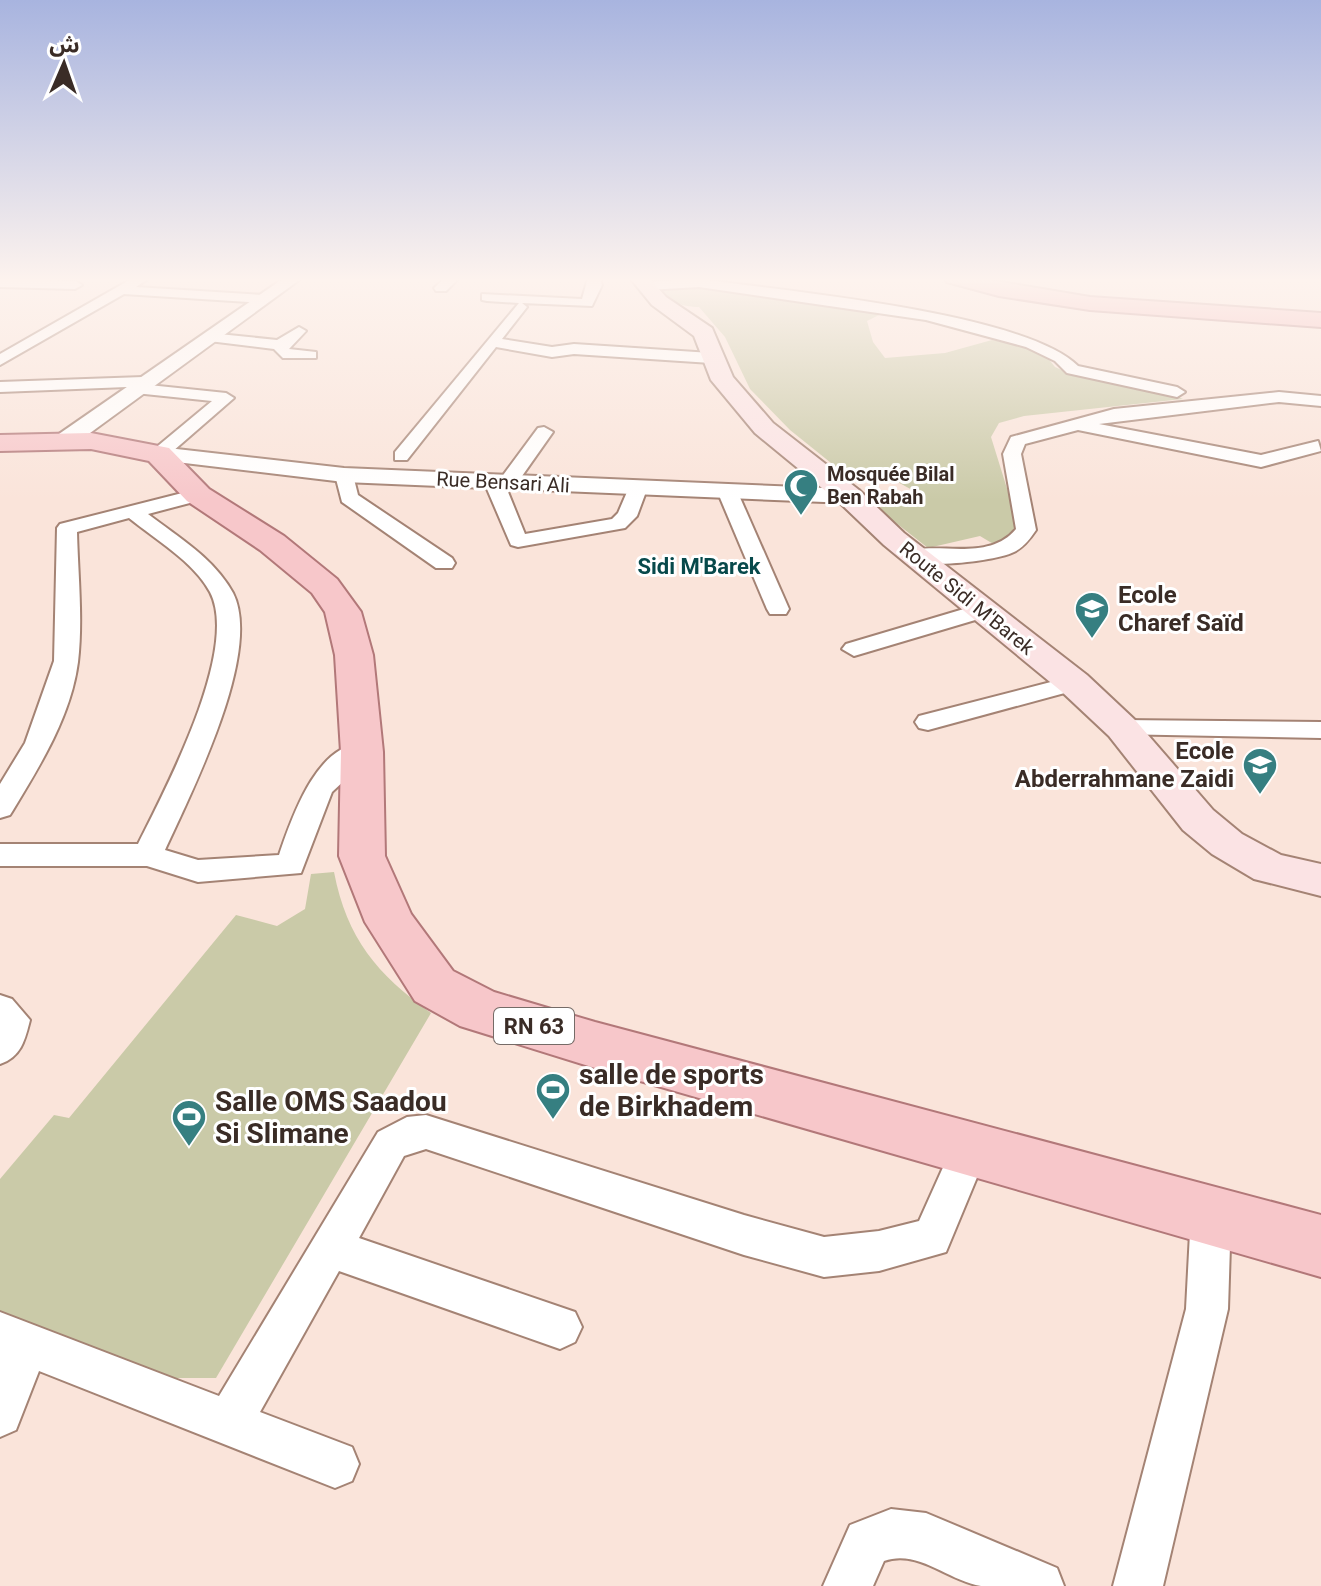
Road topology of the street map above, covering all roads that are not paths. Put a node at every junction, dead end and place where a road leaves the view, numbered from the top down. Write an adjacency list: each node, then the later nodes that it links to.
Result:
1 (187, 352): 9 (street)
2 (283, 352): 7 (street)
3 (484, 352): 19 (street)
4 (620, 352): 8 (street)
5 (709, 352): 8 (main road, Route Sidi M'Barek)
6 (1048, 352): 11 (street)
7 (311, 355)
8 (711, 358): 25 (main road, Route Sidi M'Barek)
9 (139, 385): 10 (street); 15 (street); 18 (street)
10 (0, 387)
11 (1177, 392)
12 (1321, 401): 13 (street)
13 (1078, 425): 17 (street); 27 (street)
14 (544, 432): 21 (street)
15 (79, 440): 16 (main road); 18 (main road)
16 (0, 443)
17 (1318, 446)
18 (159, 454): 20 (street, Rue Bensari Ali); 24 (main road, RN 63)
19 (401, 456)
20 (344, 475): 21 (street, Rue Bensari Ali); 28 (street)
21 (501, 482): 22 (street, Rue Bensari Ali); 22 (street)
22 (637, 489): 23 (street, Rue Bensari Ali)
23 (728, 493): 25 (street, Rue Bensari Ali); 29 (street)
24 (198, 495): 26 (street); 36 (main road, RN 63)
25 (849, 496): 27 (main road, Route Sidi M'Barek)
26 (135, 513): 37 (street); 39 (street)
27 (916, 556): 30 (main road, Route Sidi M'Barek)
28 (444, 563)
29 (778, 609)
30 (984, 610): 31 (street); 32 (main road, Route Sidi M'Barek)
31 (854, 649)
32 (1074, 683): 33 (street); 34 (main road, Route Sidi M'Barek)
33 (928, 722)
34 (1122, 728): 35 (street); 40 (main road, Route Sidi M'Barek)
35 (1321, 730)
36 (362, 752): 39 (street); 43 (main road, RN 63)
37 (0, 808)
38 (0, 855): 39 (street)
39 (148, 855)
40 (1321, 880)
41 (0, 1009): 42 (street)
42 (0, 1049)
43 (971, 1146): 44 (main road, RN 63); 46 (street)
44 (1211, 1214): 45 (main road, RN 63); 54 (street)
45 (1321, 1246)
46 (333, 1249): 47 (street); 50 (street)
47 (560, 1327)
48 (14, 1340): 49 (street); 50 (street)
49 (0, 1414)
50 (229, 1422): 51 (street)
51 (335, 1464)
52 (848, 1586): 53 (street)
53 (1039, 1586)
54 (1138, 1586)

